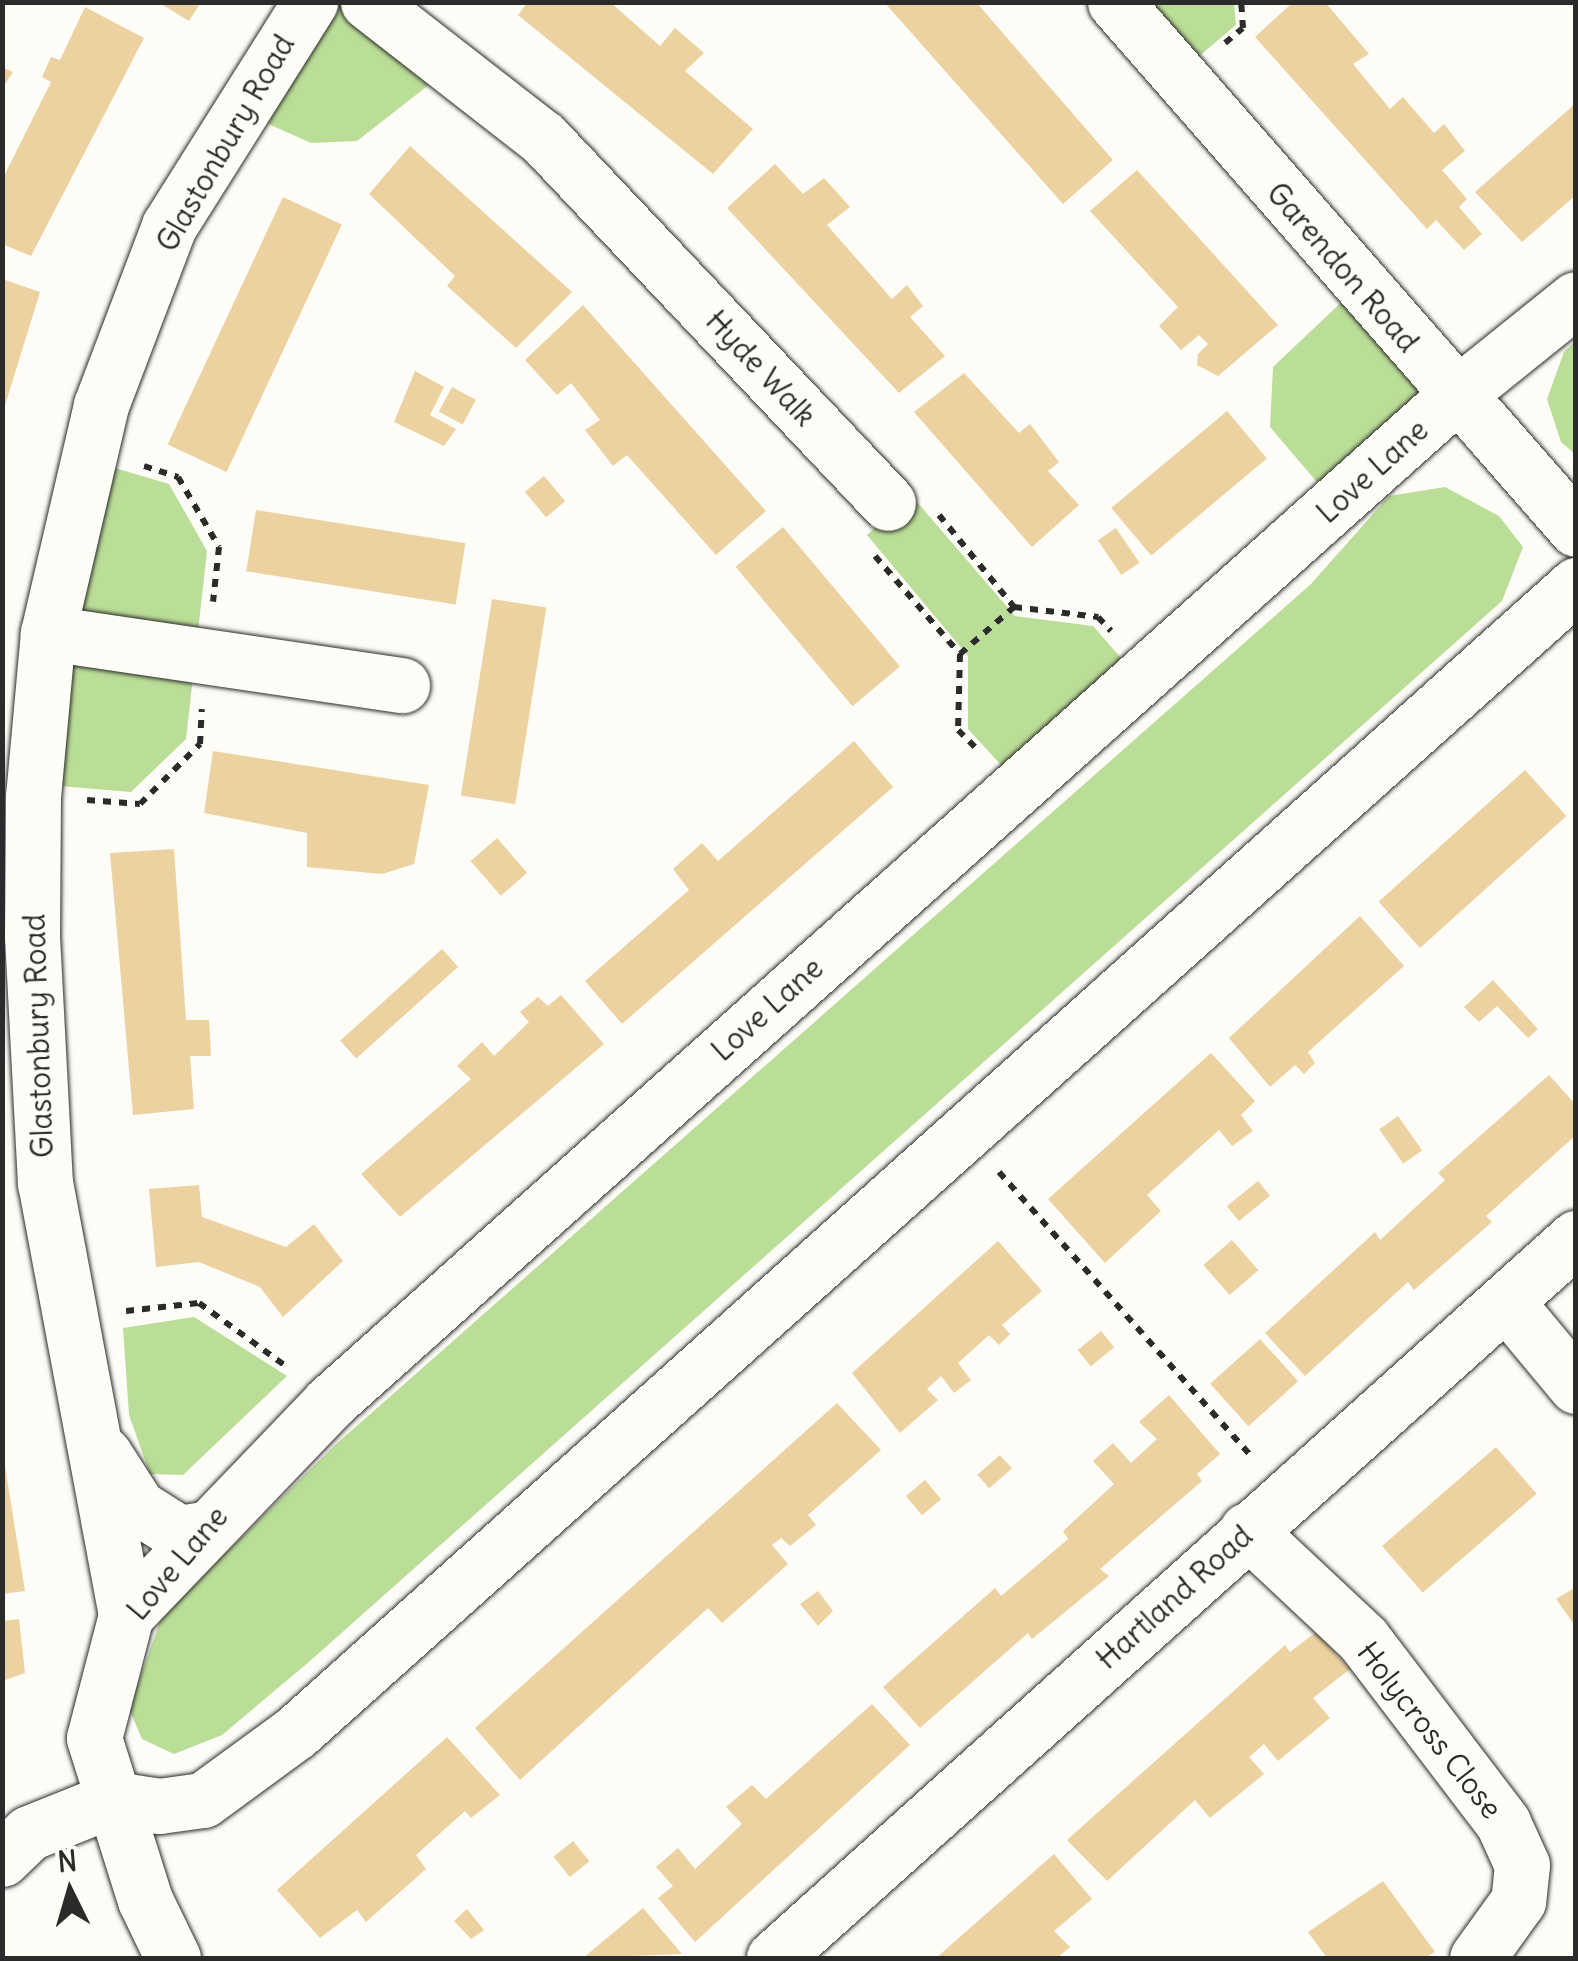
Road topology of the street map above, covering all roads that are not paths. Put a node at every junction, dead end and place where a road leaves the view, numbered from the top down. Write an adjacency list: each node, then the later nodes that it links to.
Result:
1 (310, 2): 9 (street, Glastonbury Road)
2 (368, 2): 6 (street, Hyde Walk)
3 (1114, 2): 5 (street, Garendon Road)
4 (1576, 299): 5 (street, Love Lane)
5 (1454, 396): 7 (street, Garendon Road); 16 (street, Love Lane)
6 (888, 503)
7 (1576, 529)
8 (1576, 585): 18 (street)
9 (48, 633): 10 (street); 14 (street, Glastonbury Road)
10 (402, 685)
11 (1576, 1238): 12 (street, Hartland Road)
12 (1507, 1303): 13 (street); 15 (street, Hartland Road)
13 (1576, 1386)
14 (92, 1435): 16 (street, Glastonbury Road); 17 (street, Glastonbury Road)
15 (1267, 1513): 21 (street, Hartland Road); 22 (street, Holycross Close)
16 (203, 1528): 17 (street, Love Lane)
17 (126, 1616): 18 (street, Love Lane)
18 (114, 1799): 19 (street); 20 (street)
19 (2, 1859)
20 (174, 1958)
21 (774, 1958)
22 (1477, 1958)

